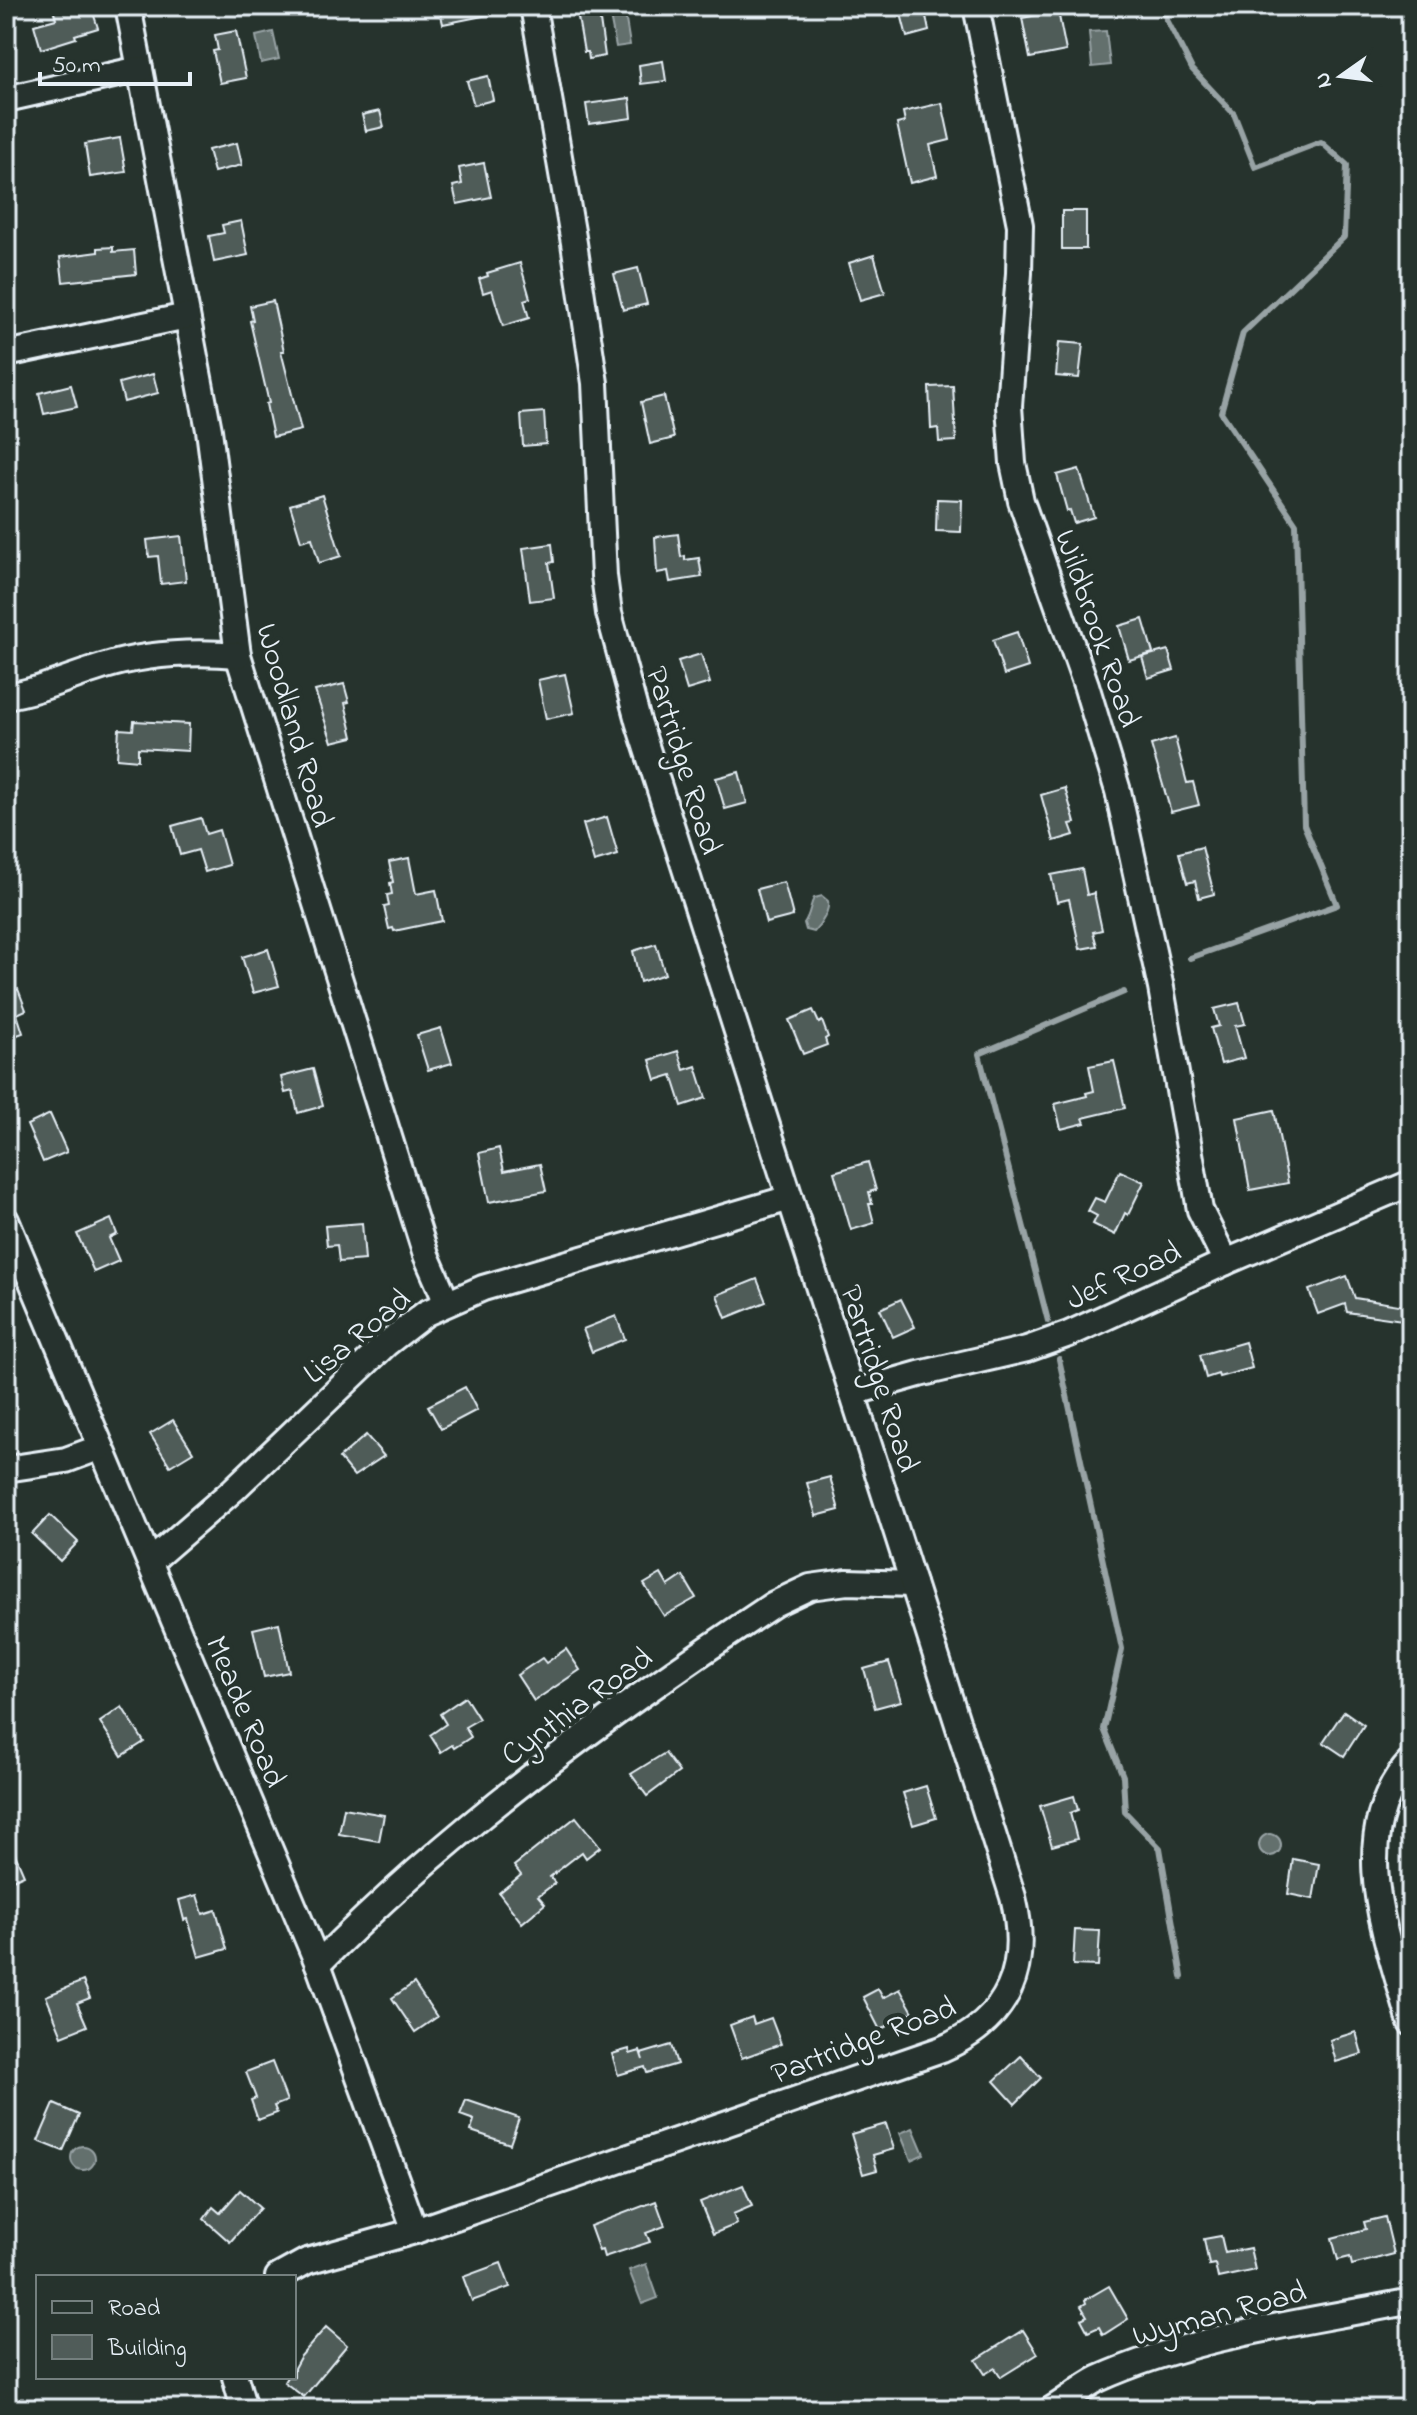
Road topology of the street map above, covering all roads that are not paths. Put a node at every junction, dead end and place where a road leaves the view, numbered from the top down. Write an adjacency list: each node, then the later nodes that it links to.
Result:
1 (128, 6): 4 (street, Woodland Road)
2 (533, 6): 11 (street, Partridge Road)
3 (976, 6): 13 (street, Wildbrook Road)
4 (140, 69): 5 (street); 6 (street, Woodland Road)
5 (6, 99)
6 (187, 316): 7 (street); 8 (street, Woodland Road)
7 (6, 354)
8 (238, 655): 9 (street); 14 (street, Woodland Road)
9 (6, 696)
10 (1411, 1183): 13 (street, Jef Road)
11 (790, 1198): 14 (street, Lisa Road); 15 (street, Partridge Road)
12 (6, 1220): 16 (street, Meade Road)
13 (1226, 1262): 15 (street, Jef Road)
14 (447, 1303): 18 (street, Lisa Road)
15 (852, 1393): 19 (street, Partridge Road)
16 (101, 1447): 17 (street); 18 (street, Meade Road)
17 (6, 1469)
18 (150, 1562): 21 (street, Meade Road)
19 (913, 1584): 21 (street, Cynthia Road); 23 (street, Partridge Road)
20 (1411, 1761): 22 (street)
21 (318, 1964): 23 (street, Meade Road)
22 (1411, 2023)
23 (415, 2231): 24 (street, Partridge Road)
24 (282, 2275)
25 (1411, 2301): 28 (street, Wyman Road)
26 (236, 2379): 27 (street)
27 (244, 2409)
28 (1052, 2409)

